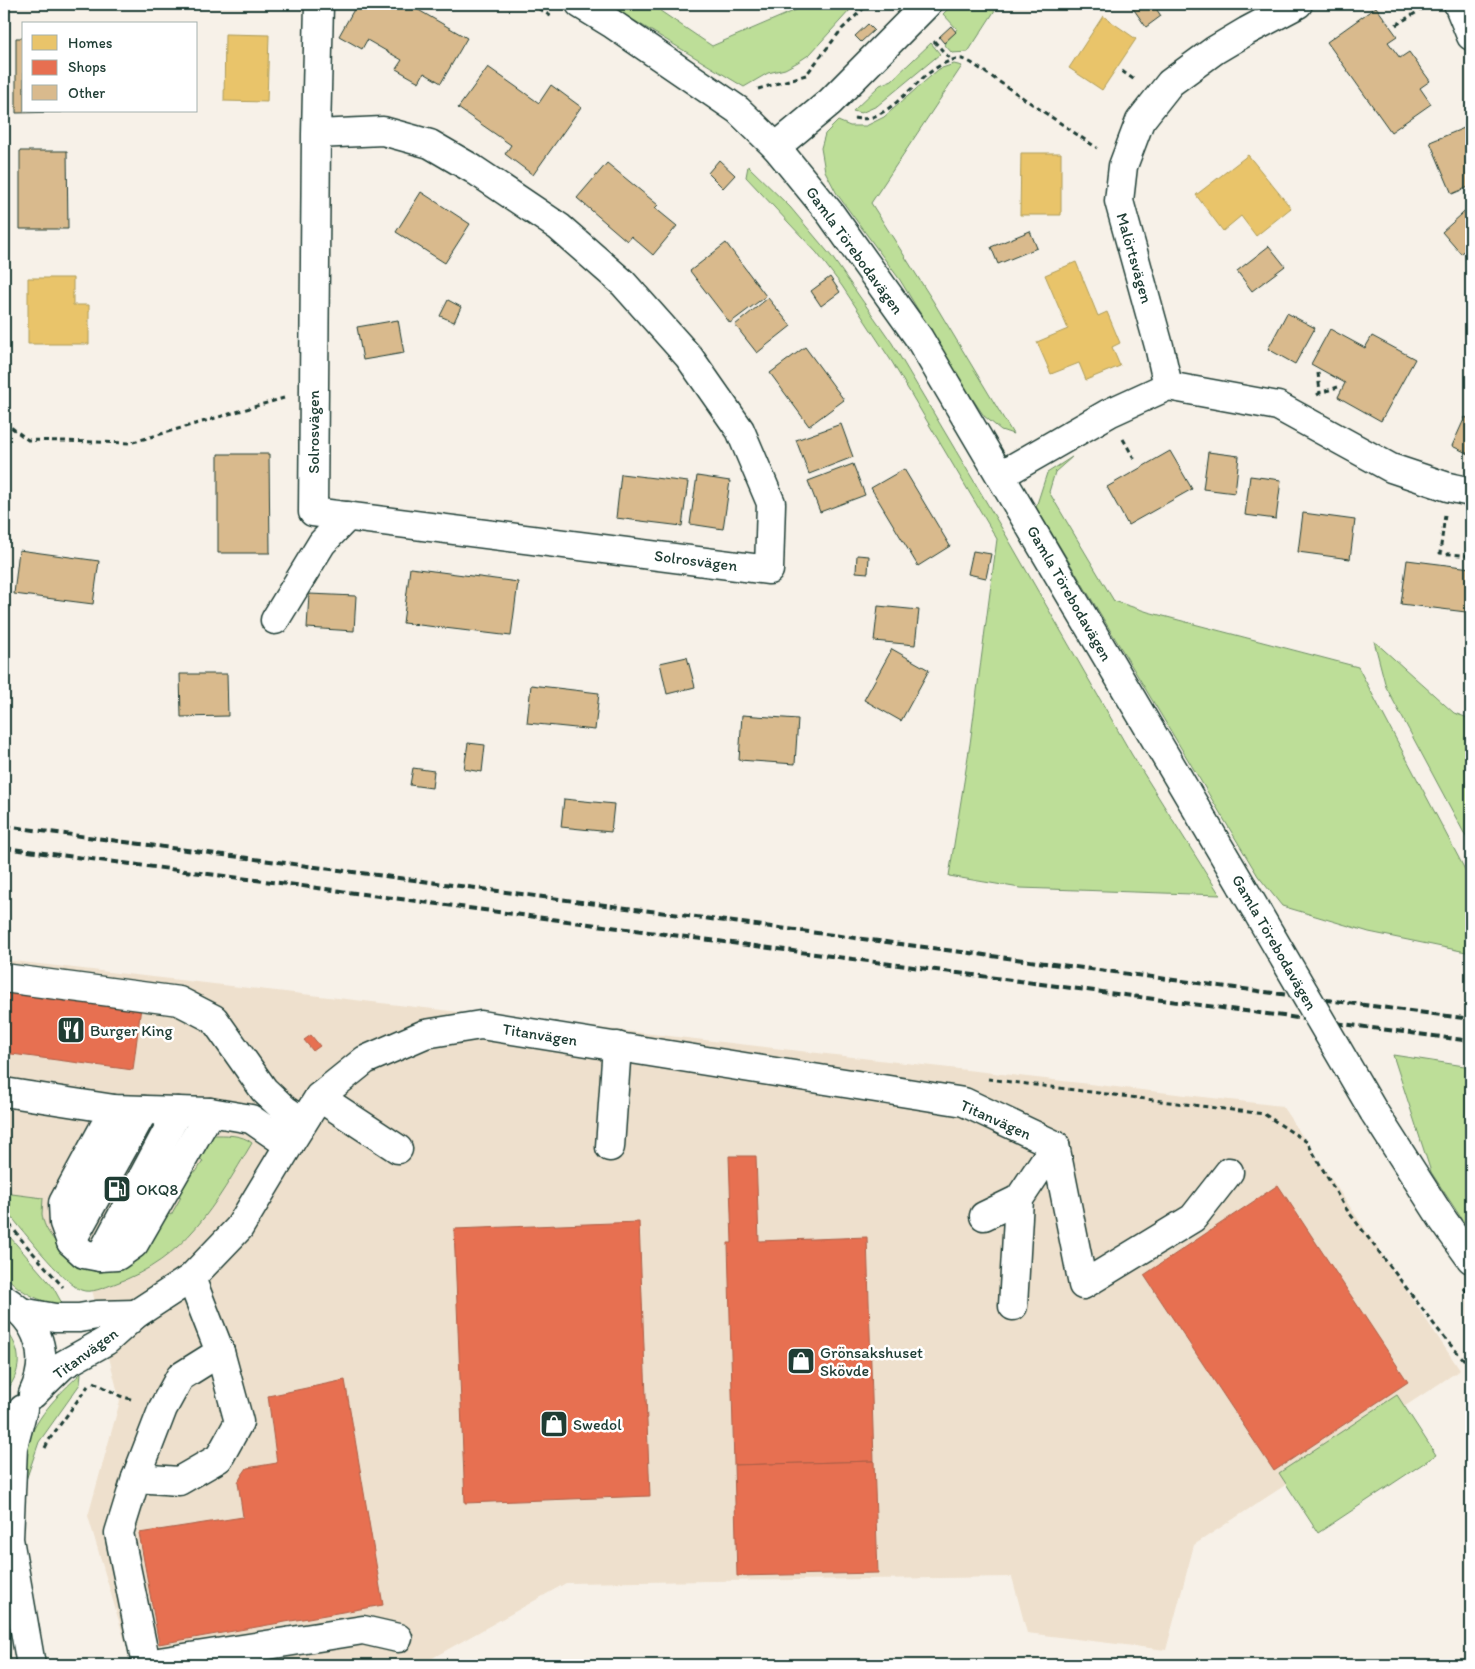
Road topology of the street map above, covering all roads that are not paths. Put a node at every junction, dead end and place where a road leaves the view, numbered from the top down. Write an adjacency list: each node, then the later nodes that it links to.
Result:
1 (319, 4): 7 (street, Solrosvägen)
2 (580, 4): 8 (street, Gamla Törebodavägen)
3 (927, 4): 8 (street)
4 (1298, 4): 9 (street, Malörtsvägen)
5 (1458, 4): 6 (street)
6 (1471, 36)
7 (316, 134): 12 (street, Solrosvägen); 12 (street, Solrosvägen)
8 (776, 147): 10 (street, Gamla Törebodavägen)
9 (1168, 386): 10 (street); 11 (street)
10 (1001, 475): 32 (street, Gamla Törebodavägen, bridge)
11 (1460, 489)
12 (348, 516): 13 (street)
13 (275, 620)
14 (4, 978): 22 (street)
15 (617, 1046): 17 (street, Titanvägen); 24 (street, Titanvägen); 25 (street)
16 (4, 1092): 18 (street)
17 (319, 1097): 22 (street, Titanvägen); 26 (street)
18 (114, 1109): 19 (street); 30 (street)
19 (144, 1110): 20 (street); 30 (street)
20 (178, 1111): 21 (street); 31 (street)
21 (210, 1112): 23 (street); 31 (street)
22 (303, 1122): 23 (street, Titanvägen)
23 (289, 1144): 33 (street, Titanvägen)
24 (1055, 1145): 27 (street); 28 (street)
25 (610, 1147)
26 (398, 1149)
27 (1229, 1172)
28 (1019, 1199): 29 (street); 35 (street)
29 (984, 1216)
30 (71, 1242): 31 (street)
31 (100, 1256)
32 (1471, 1259)
33 (191, 1278): 36 (street, Titanvägen); 37 (street)
34 (12, 1305): 36 (street, Titanvägen); 38 (street)
35 (1013, 1306)
36 (136, 1314): 38 (street, Titanvägen)
37 (220, 1352): 39 (street); 39 (street)
38 (20, 1408): 40 (street)
39 (136, 1478): 41 (street)
40 (6, 1534): 42 (street)
41 (398, 1638)
42 (31, 1665)

